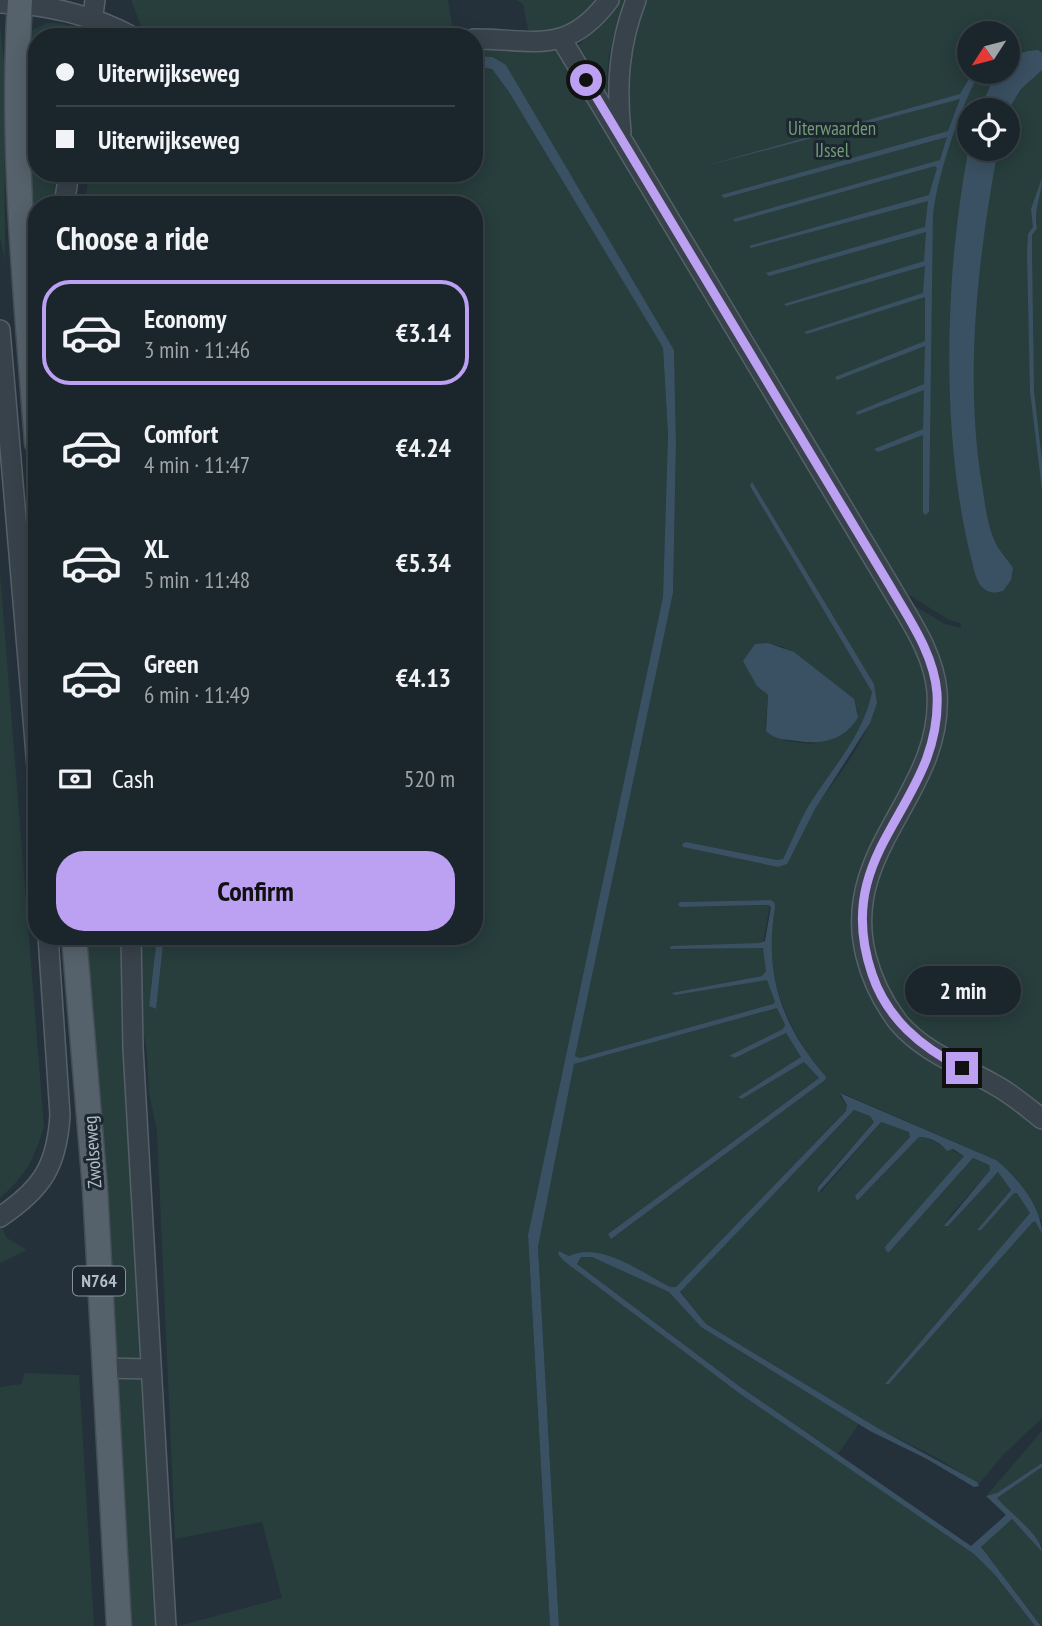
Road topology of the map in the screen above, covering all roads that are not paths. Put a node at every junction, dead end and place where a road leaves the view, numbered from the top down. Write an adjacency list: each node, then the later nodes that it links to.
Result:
1 (608, 0): 7 (street)
2 (636, 0): 8 (street)
3 (13, 2): 4 (street); 9 (main road)
4 (93, 18): 5 (street)
5 (114, 28)
6 (483, 38): 7 (street)
7 (562, 40): 8 (street)
8 (622, 136): 15 (street)
9 (28, 318)
10 (0, 330): 11 (street)
11 (28, 660)
12 (49, 945): 16 (street, Zwolseweg)
13 (75, 945): 17 (main road, Zwolseweg / N764)
14 (131, 945): 18 (street)
15 (1042, 1119)
16 (0, 1217)
17 (103, 1368): 18 (street); 19 (main road, Zwolseweg / N764)
18 (151, 1369): 20 (street)
19 (119, 1626)
20 (166, 1626)

